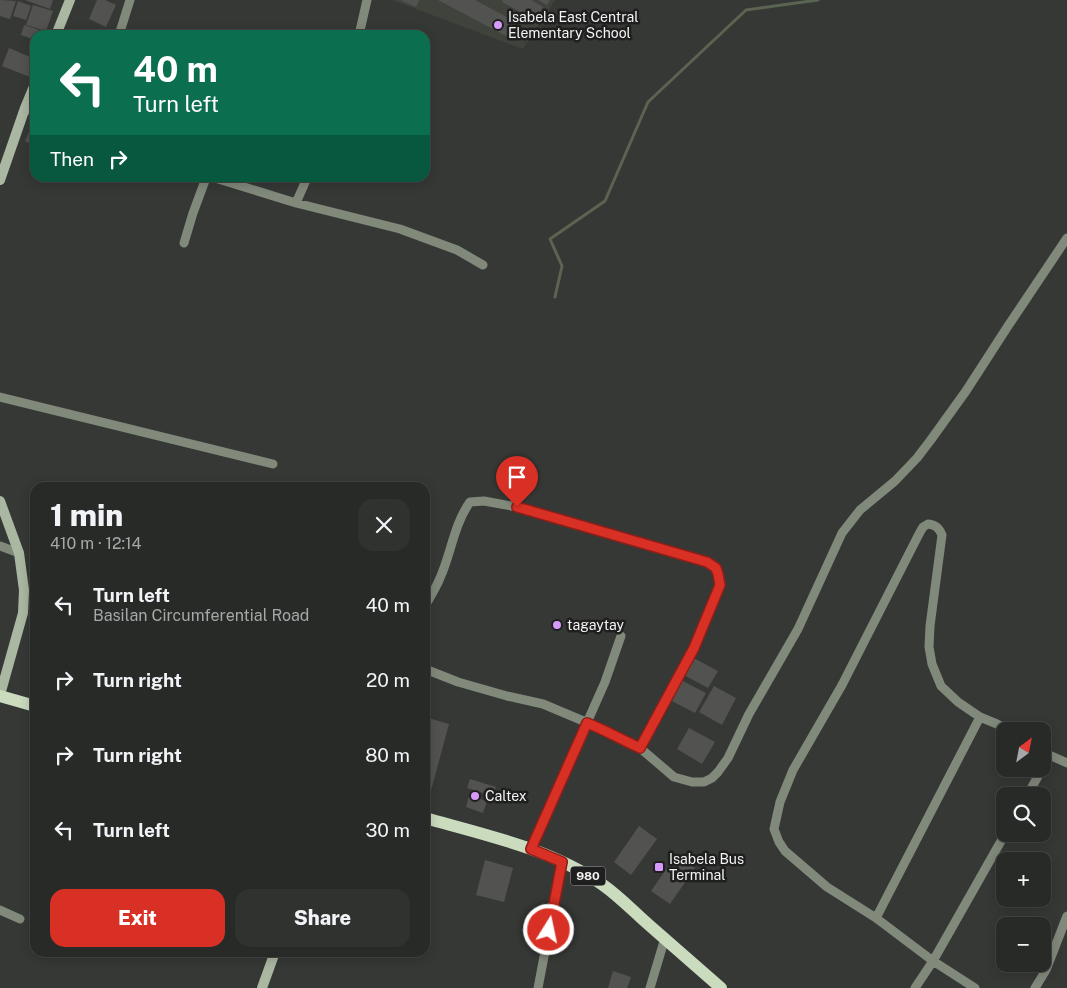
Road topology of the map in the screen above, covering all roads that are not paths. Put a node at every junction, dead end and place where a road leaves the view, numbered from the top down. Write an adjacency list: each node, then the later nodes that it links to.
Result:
1 (70, 0): 4 (street)
2 (130, 0): 5 (street)
3 (367, 0): 6 (street)
4 (58, 30)
5 (121, 30)
6 (360, 30)
7 (30, 96): 8 (street)
8 (25, 108): 9 (street); 10 (street)
9 (30, 110)
10 (0, 180)
11 (205, 182): 16 (street)
12 (228, 182): 14 (street)
13 (306, 182): 14 (street)
14 (296, 203): 17 (street)
15 (1067, 238): 31 (street)
16 (184, 243)
17 (483, 264)
18 (0, 397): 19 (street)
19 (273, 464)
20 (0, 501): 22 (street)
21 (0, 546): 22 (street)
22 (19, 553): 26 (street)
23 (430, 597): 31 (street)
24 (622, 636): 29 (street)
25 (430, 671): 29 (street)
26 (0, 695): 27 (main road)
27 (30, 704)
28 (980, 717): 30 (street); 42 (street); 42 (street)
29 (587, 723): 31 (street); 38 (street)
30 (996, 724)
31 (640, 748)
32 (1067, 754): 34 (street)
33 (1051, 755): 34 (street)
34 (1058, 758): 35 (street)
35 (1067, 763)
36 (430, 819): 38 (main road, 980)
37 (1000, 842): 46 (street)
38 (531, 849): 39 (main road, 980)
39 (562, 862): 44 (main road, 980); 48 (street)
40 (0, 910): 43 (street)
41 (1067, 916): 53 (street)
42 (876, 918): 46 (street)
43 (20, 919)
44 (665, 938): 49 (street); 50 (main road, 980)
45 (273, 957): 47 (street)
46 (932, 960): 51 (street); 52 (street)
47 (262, 988)
48 (538, 988)
49 (650, 988)
50 (721, 988)
51 (915, 988)
52 (975, 988)
53 (1035, 988)

